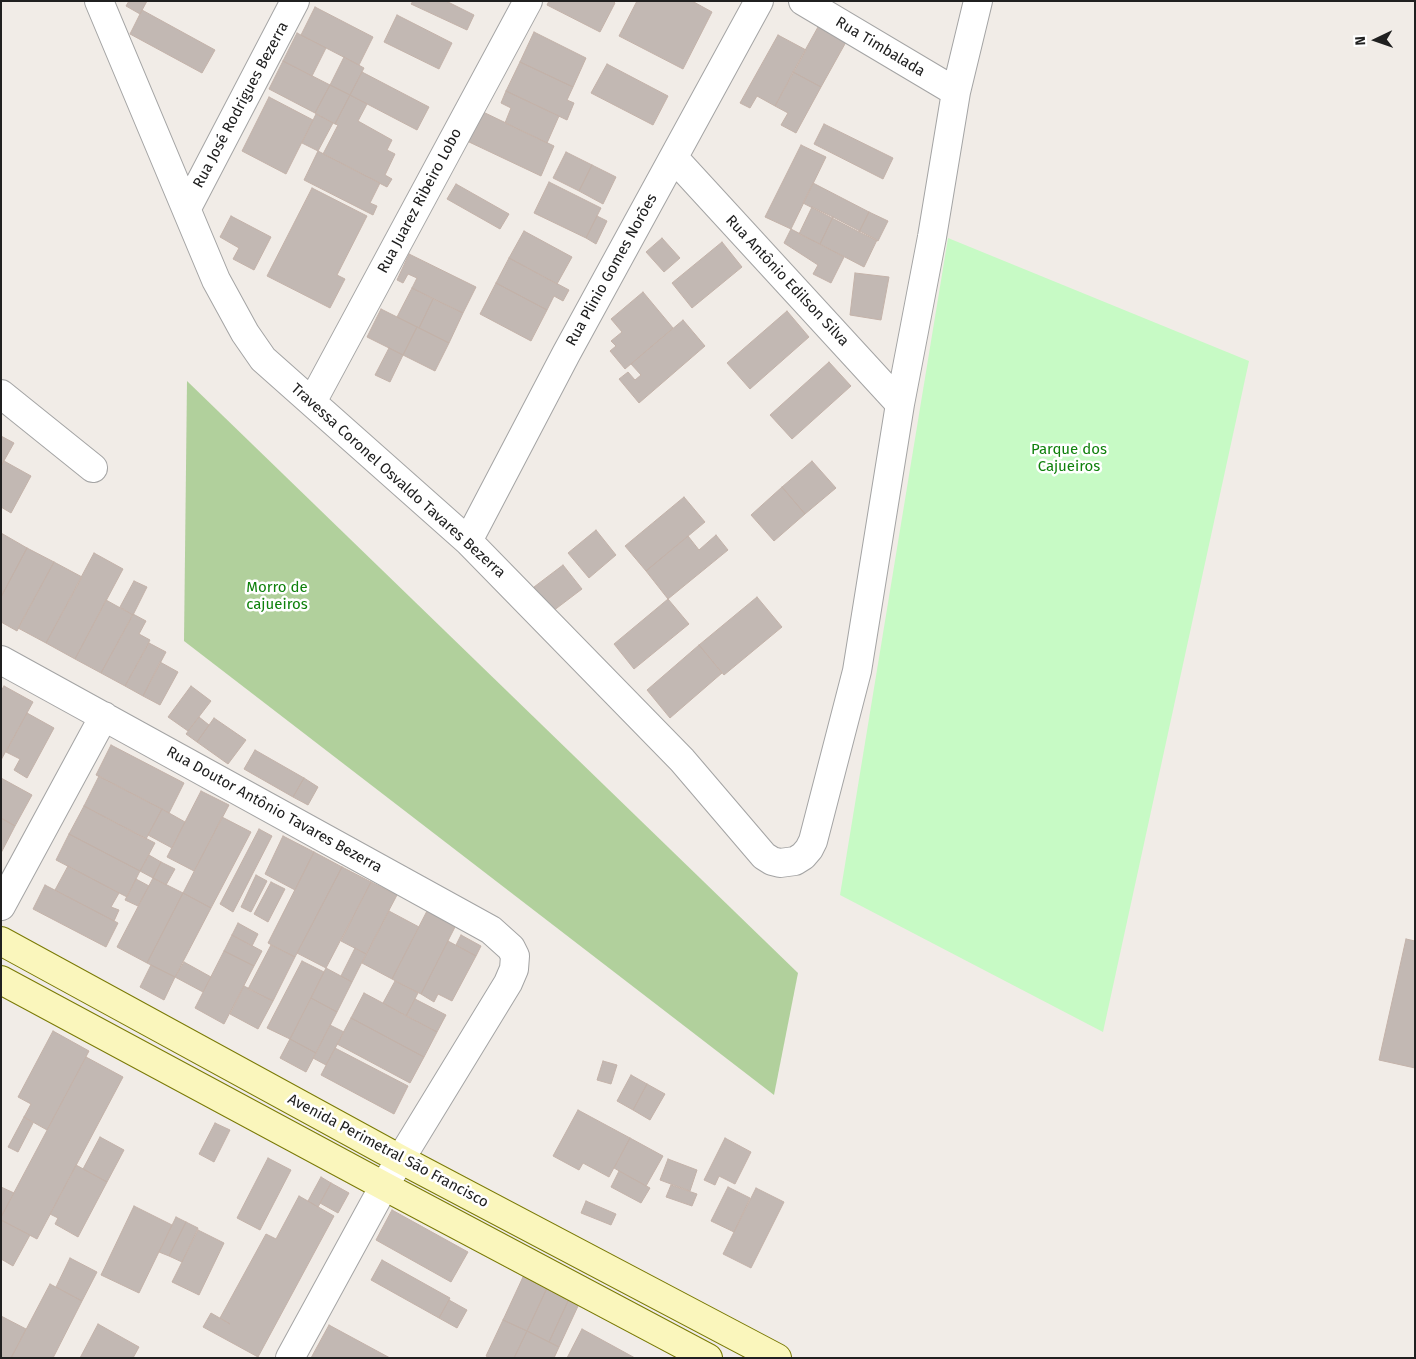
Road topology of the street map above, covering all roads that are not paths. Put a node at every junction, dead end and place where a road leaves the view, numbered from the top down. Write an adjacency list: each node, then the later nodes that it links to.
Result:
1 (100, 1): 9 (street, Travessa Coronel Osvaldo Tavares Bezerra)
2 (295, 1): 9 (street, Rua José Rodrigues Bezerra)
3 (528, 1): 11 (street, Rua Juarez Ribeiro Lobo)
4 (759, 1): 8 (street, Rua Plinio Gomes Norões)
5 (803, 1): 7 (street, Rua Timbalada)
6 (978, 1): 7 (street)
7 (956, 92): 12 (street)
8 (674, 158): 12 (street, Rua Antônio Edilson Silva); 14 (street, Rua Plinio Gomes Norões)
9 (187, 208): 11 (street, Travessa Coronel Osvaldo Tavares Bezerra)
10 (1, 394): 13 (street)
11 (312, 402): 14 (street, Travessa Coronel Osvaldo Tavares Bezerra)
12 (900, 404): 14 (street, Travessa Coronel Osvaldo Tavares Bezerra)
13 (93, 468)
14 (468, 541)
15 (1, 660): 16 (street, Rua Doutor Antônio Tavares Bezerra)
16 (104, 716): 17 (street); 22 (street, Rua Doutor Antônio Tavares Bezerra)
17 (1, 906)
18 (1, 941): 20 (main road, Avenida Perimetral São Francisco)
19 (1, 980): 21 (main road)
20 (224, 1063): 21 (main road); 22 (main road, Avenida Perimetral São Francisco)
21 (206, 1090): 23 (main road)
22 (400, 1159): 23 (street); 26 (main road, Avenida Perimetral São Francisco)
23 (384, 1186): 24 (street); 25 (main road)
24 (290, 1358)
25 (708, 1358)
26 (777, 1358)

